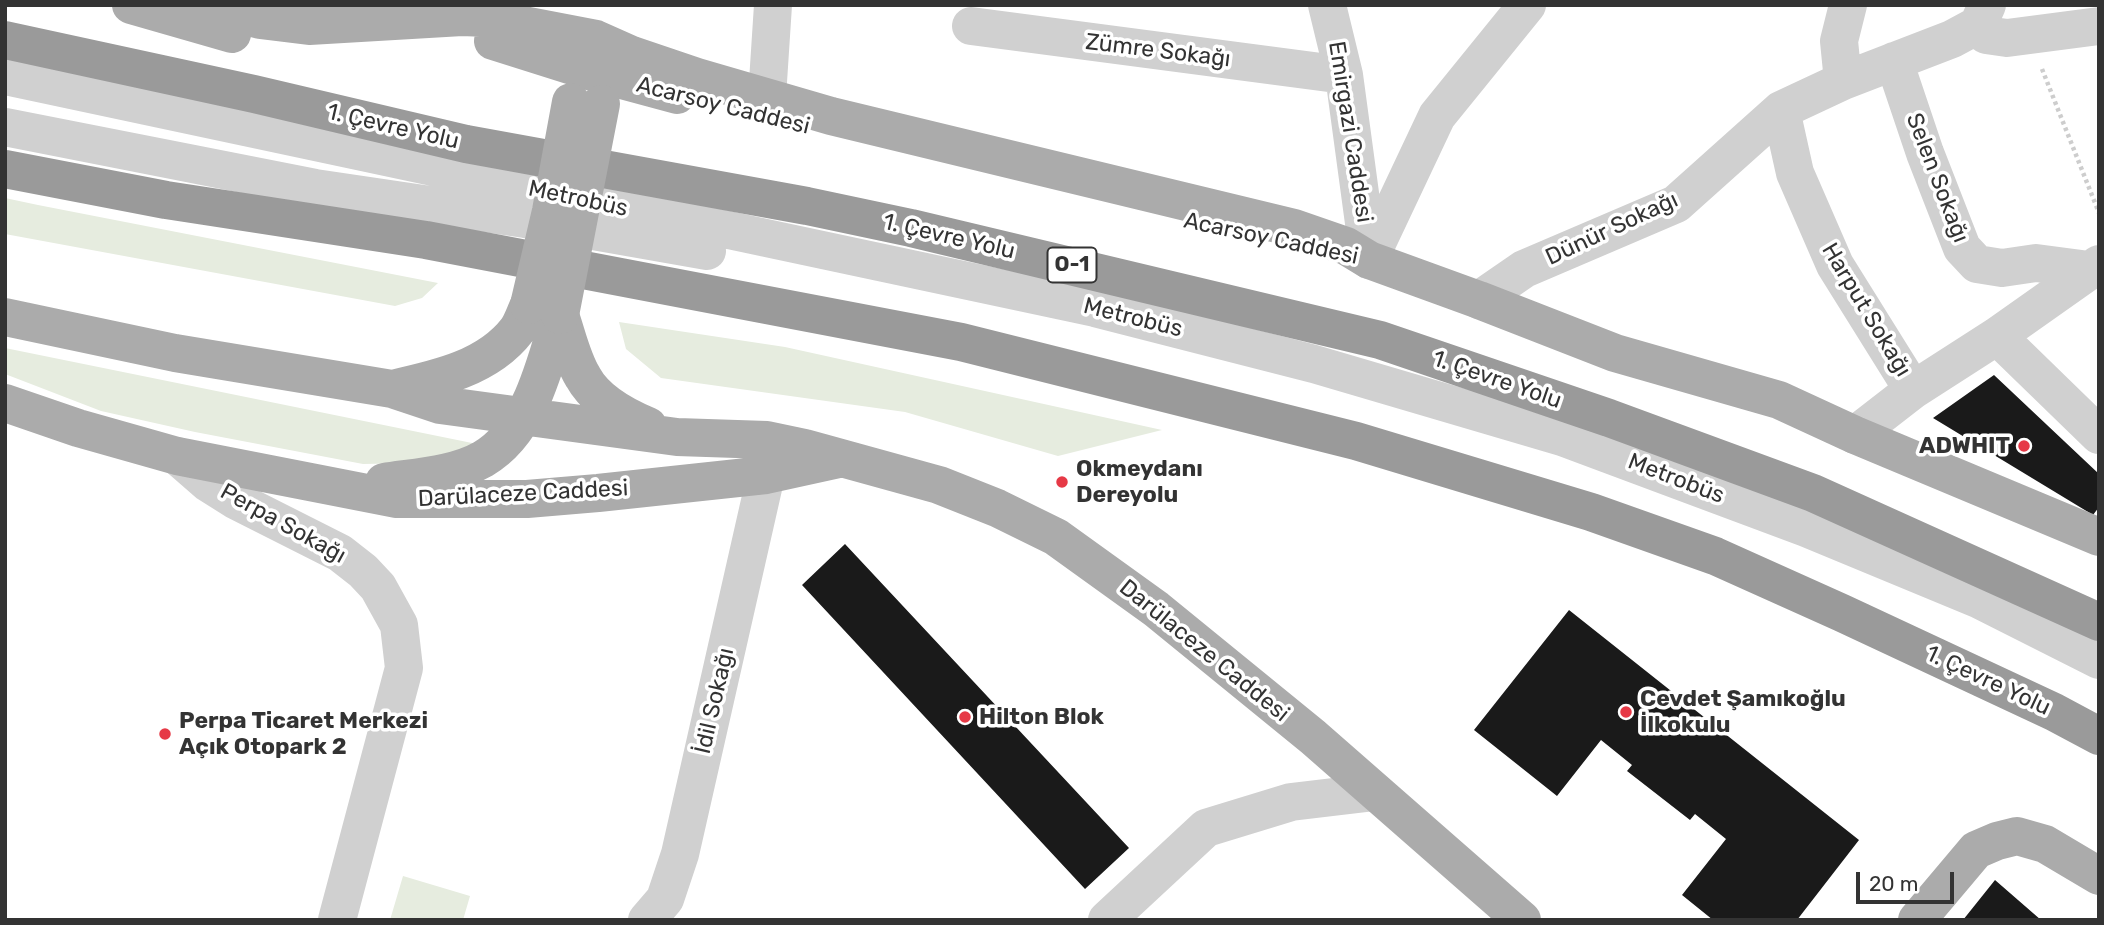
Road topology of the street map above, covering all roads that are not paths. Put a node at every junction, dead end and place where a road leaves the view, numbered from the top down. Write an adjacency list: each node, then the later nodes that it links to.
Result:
1 (131, 5): 7 (main road, Acarsoy Caddesi)
2 (773, 5): 17 (street)
3 (1327, 5): 14 (street, Emirgazi Caddesi)
4 (1527, 5): 21 (street)
5 (1848, 5): 16 (street)
6 (461, 11): 7 (main road, Acarsoy Caddesi); 13 (main road, Acarsoy Caddesi)
7 (232, 13): 13 (main road, Acarsoy Caddesi)
8 (1983, 15): 10 (street); 12 (street, Dünür Sokağı)
9 (971, 26): 14 (street, Zümre Sokağı)
10 (2099, 26)
11 (5, 40): 38 (highway, 1. Çevre Yolu / O-1)
12 (1894, 61): 16 (street, Dünür Sokağı); 22 (street, Selen Sokağı)
13 (591, 64): 17 (main road, Acarsoy Caddesi); 24 (main road, bridge)
14 (1344, 75): 21 (street, Emirgazi Caddesi)
15 (5, 76): 39 (street, Metrobüs)
16 (1843, 81): 18 (street, Dünür Sokağı)
17 (766, 107): 21 (main road, Acarsoy Caddesi)
18 (1781, 110): 23 (street, Dünür Sokağı); 28 (street, Harput Sokağı)
19 (5, 127): 40 (street, Metrobüs)
20 (5, 169): 41 (highway, 1. Çevre Yolu)
21 (1370, 260): 23 (main road, Acarsoy Caddesi)
22 (2094, 267): 26 (street)
23 (1479, 300): 31 (main road, Acarsoy Caddesi)
24 (545, 310): 27 (main road); 30 (main road); 33 (main road)
25 (5, 317): 27 (main road, Darülaceze Caddesi)
26 (1997, 336): 28 (street); 32 (street)
27 (392, 389): 30 (main road, Darülaceze Caddesi)
28 (1913, 390): 31 (street)
29 (5, 403): 34 (main road, Darülaceze Caddesi)
30 (523, 416): 33 (main road, Darülaceze Caddesi); 36 (main road)
31 (1854, 435): 37 (main road, Acarsoy Caddesi)
32 (2099, 435)
33 (677, 437): 35 (main road, Darülaceze Caddesi)
34 (177, 456): 36 (main road, Darülaceze Caddesi); 44 (street, Perpa Sokağı)
35 (766, 458): 36 (main road, Darülaceze Caddesi); 42 (main road, Darülaceze Caddesi); 45 (street, İdil Sokağı)
36 (344, 487)
37 (2099, 537)
38 (2099, 622)
39 (2099, 660)
40 (2099, 689)
41 (2099, 736)
42 (1375, 792): 46 (street); 47 (main road, Darülaceze Caddesi)
43 (2099, 876): 48 (main road)
44 (337, 920)
45 (647, 920)
46 (1107, 920)
47 (1522, 920)
48 (1917, 920)

